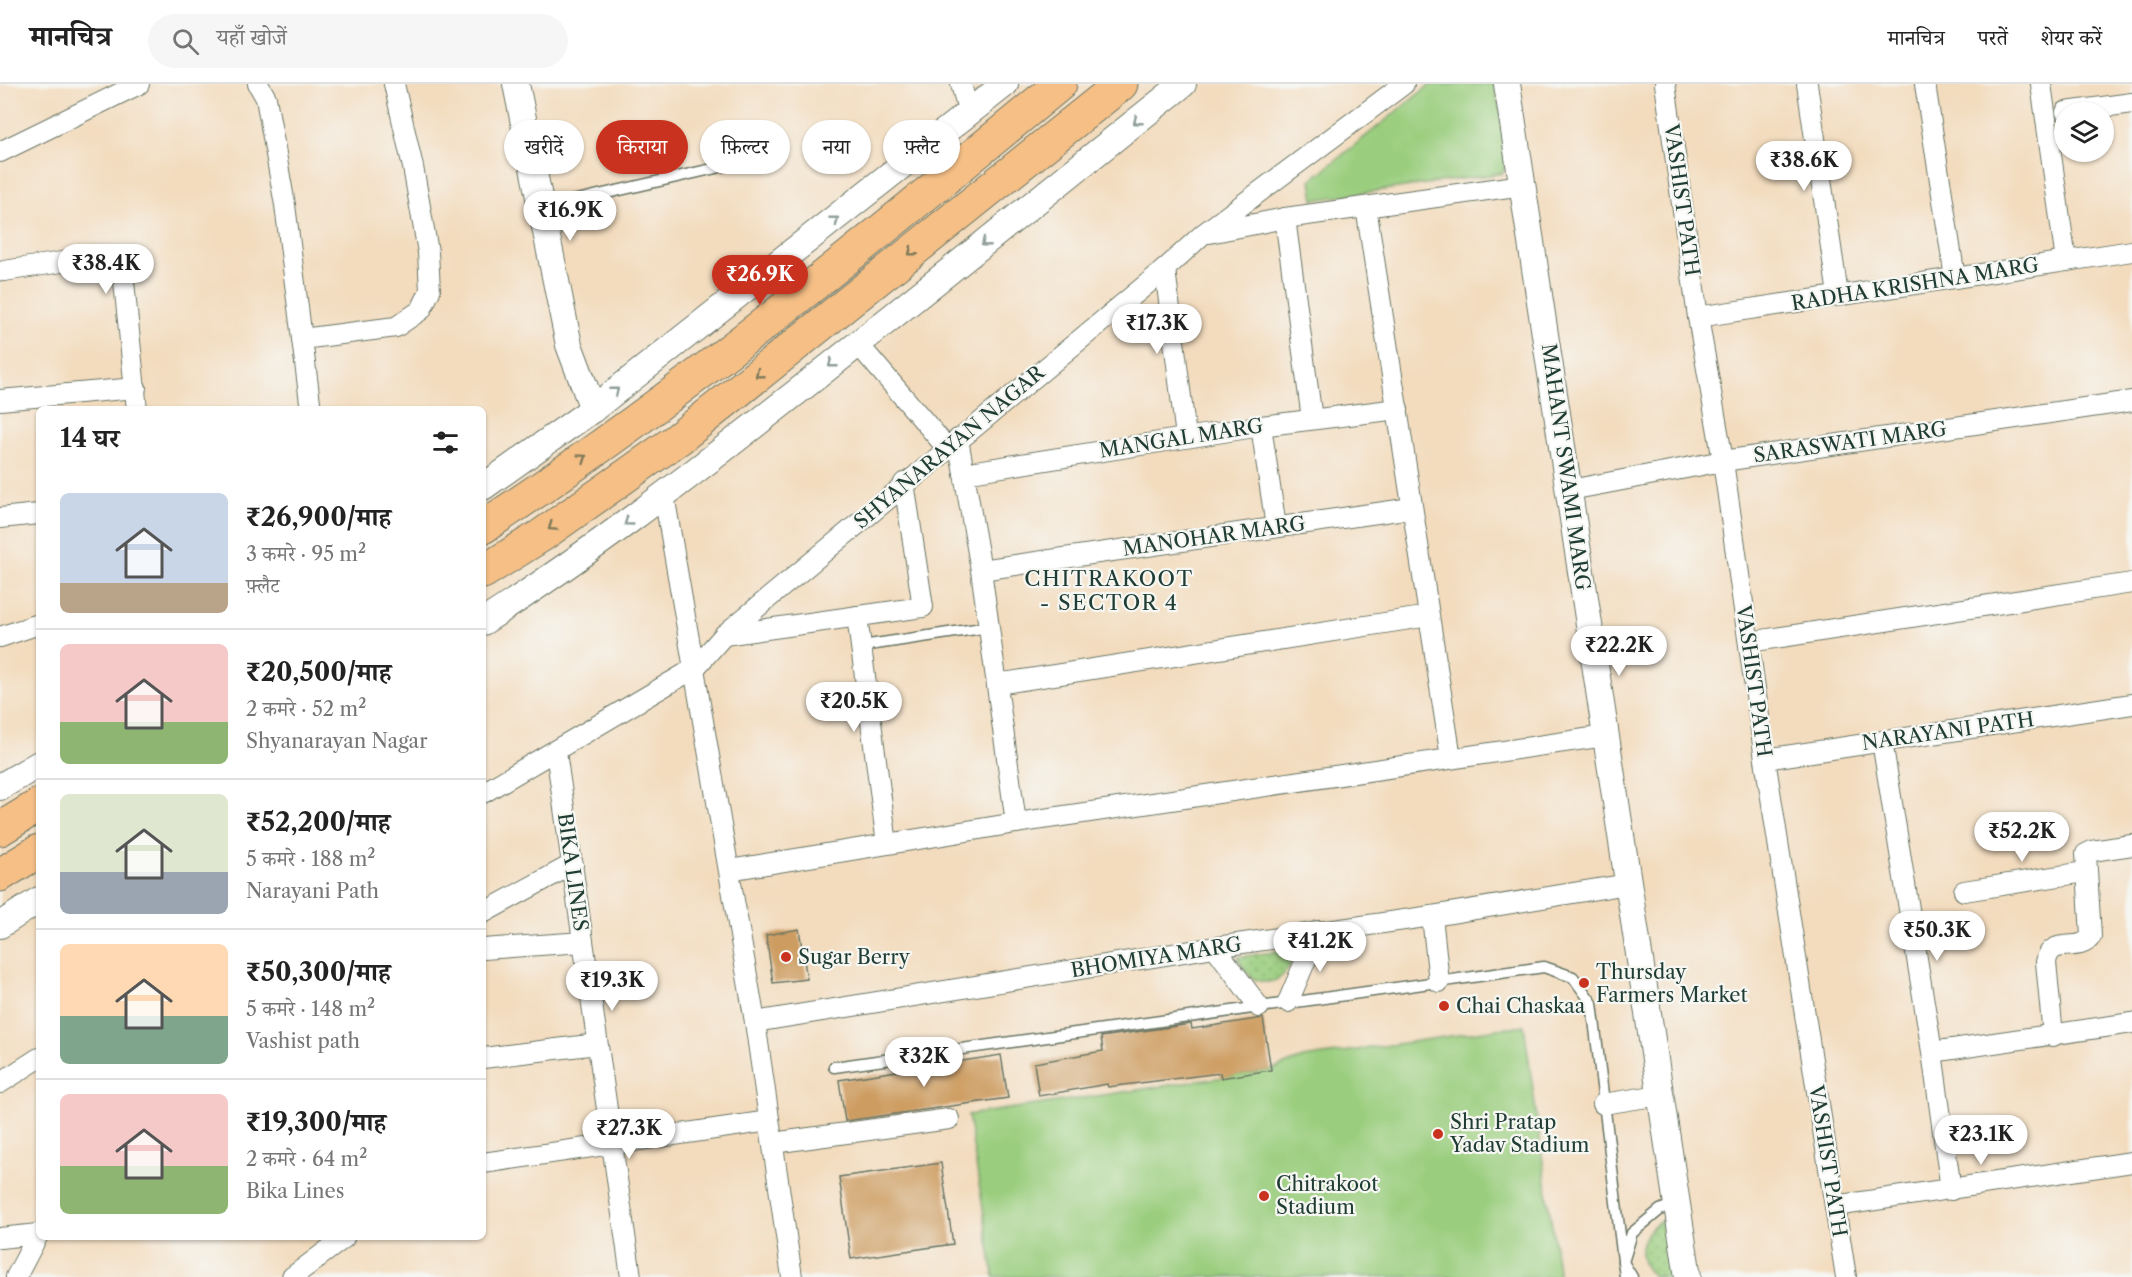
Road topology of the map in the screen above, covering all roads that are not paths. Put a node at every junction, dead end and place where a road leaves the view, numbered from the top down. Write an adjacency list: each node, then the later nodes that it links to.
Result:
1 (140, 84): 20 (street)
2 (258, 84): 35 (street)
3 (394, 84): 35 (street)
4 (516, 84): 25 (street)
5 (961, 84): 19 (street)
6 (1005, 84): 19 (street)
7 (1060, 84): 57 (highway, one-way to 7)
8 (1121, 84): 59 (highway, one-way to 59)
9 (1183, 84): 36 (street, one-way to 36)
10 (1404, 84): 27 (street, SHYANARAYAN NAGAR)
11 (1665, 84): 34 (street, VASHIST PATH)
12 (1807, 84): 33 (street)
13 (1925, 84): 32 (street)
14 (2041, 84): 18 (street)
15 (1512, 87): 23 (street, MAHANT SWAMI MARG)
16 (2132, 103): 17 (street)
17 (2114, 106)
18 (2054, 107)
19 (969, 114): 42 (street, one-way to 19)
20 (0, 152)
21 (2061, 162): 29 (street)
22 (700, 172): 25 (lane)
23 (1523, 185): 24 (street); 52 (street, MAHANT SWAMI MARG)
24 (1366, 207): 26 (street); 43 (street)
25 (541, 208): 42 (street)
26 (1285, 218): 27 (street); 44 (street)
27 (1203, 234): 30 (street, SHYANARAYAN NAGAR)
28 (2132, 251): 29 (street, RADHA KRISHNA MARG)
29 (2066, 261): 32 (street, RADHA KRISHNA MARG)
30 (1165, 269): 46 (street); 47 (street, SHYANARAYAN NAGAR)
31 (4, 270): 37 (street)
32 (1955, 278): 33 (street, RADHA KRISHNA MARG)
33 (1838, 295): 34 (street, RADHA KRISHNA MARG)
34 (1698, 317): 48 (street, VASHIST PATH)
35 (302, 339): 41 (street)
36 (858, 344): 47 (street); 53 (street, one-way to 53)
37 (136, 388): 38 (street); 40 (street)
38 (0, 400)
39 (2132, 401): 48 (street, SARASWATI MARG)
40 (137, 406)
41 (311, 406)
42 (593, 409): 51 (street)
43 (1398, 409): 44 (street, MANGAL MARG); 54 (street)
44 (1312, 419): 45 (street, MANGAL MARG)
45 (1261, 426): 46 (street, MANGAL MARG); 58 (street)
46 (1186, 437): 49 (street, MANGAL MARG)
47 (953, 443): 49 (street); 50 (street, SHYANARAYAN NAGAR)
48 (1723, 461): 52 (street, SARASWATI MARG); 69 (street, VASHIST PATH)
49 (964, 473): 60 (street)
50 (904, 483): 62 (street); 67 (street, SHYANARAYAN NAGAR)
51 (486, 485)
52 (1570, 490): 74 (street, MAHANT SWAMI MARG)
53 (664, 495): 64 (street, one-way to 64); 71 (street)
54 (1412, 508): 58 (street, MANOHAR MARG); 63 (street)
55 (36, 514): 56 (street)
56 (0, 518)
57 (486, 525)
58 (1276, 527): 60 (street, MANOHAR MARG)
59 (486, 570)
60 (981, 570): 66 (street)
61 (2132, 583): 69 (street)
62 (857, 616): 67 (street); 70 (street)
63 (1429, 616): 72 (street); 77 (street)
64 (486, 620)
65 (36, 625): 68 (street)
66 (989, 627): 70 (lane); 72 (street)
67 (724, 635): 71 (street, SHYANARAYAN NAGAR)
68 (0, 637)
69 (1749, 642): 78 (street, VASHIST PATH)
70 (862, 646): 85 (street)
71 (695, 668): 76 (street, SHYANARAYAN NAGAR); 89 (street)
72 (997, 684): 83 (street)
73 (2132, 704): 75 (street, NARAYANI PATH)
74 (1605, 736): 77 (street); 92 (street, MAHANT SWAMI MARG)
75 (1882, 741): 78 (street, NARAYANI PATH); 109 (street)
76 (556, 752): 81 (street, SHYANARAYAN NAGAR); 88 (street, BIKA LINES)
77 (1452, 758): 83 (street)
78 (1765, 759): 124 (street, VASHIST PATH)
79 (36, 766): 80 (street)
80 (0, 787)
81 (486, 791)
82 (36, 807): 84 (highway)
83 (1016, 824): 85 (street)
84 (0, 829)
85 (887, 844): 89 (street)
86 (2132, 845): 90 (street)
87 (36, 853): 91 (highway)
88 (573, 864): 95 (street); 99 (street, BIKA LINES)
89 (729, 870): 105 (street)
90 (2085, 872): 93 (street); 107 (street)
91 (0, 876)
92 (1628, 884): 96 (street, BHOMIYA MARG); 114 (street, MAHANT SWAMI MARG)
93 (1964, 891)
94 (36, 902): 97 (street)
95 (486, 911)
96 (1432, 916): 98 (street, BHOMIYA MARG); 102 (street)
97 (0, 925)
98 (1318, 931): 100 (street, BHOMIYA MARG); 103 (street)
99 (583, 942): 101 (street); 108 (street, BIKA LINES)
100 (1215, 947): 104 (street); 105 (street, BHOMIYA MARG)
101 (486, 949)
102 (1439, 982): 103 (lane); 115 (lane)
103 (1288, 1002): 104 (lane)
104 (1259, 1006): 112 (lane)
105 (755, 1022): 117 (street)
106 (2132, 1023): 107 (street)
107 (2053, 1036): 109 (street)
108 (597, 1044): 110 (street); 118 (street, BIKA LINES)
109 (1932, 1052): 122 (street)
110 (486, 1058)
111 (36, 1060): 113 (street)
112 (834, 1067)
113 (0, 1083)
114 (1660, 1095): 115 (street); 123 (street, MAHANT SWAMI MARG)
115 (1603, 1104): 131 (lane)
116 (949, 1119): 119 (street)
117 (769, 1120): 118 (street); 119 (street)
118 (613, 1143): 121 (street); 134 (street, BIKA LINES)
119 (773, 1143): 135 (street)
120 (2132, 1162): 122 (street)
121 (486, 1163)
122 (1951, 1190): 124 (street)
123 (1676, 1203): 131 (lane); 138 (street, MAHANT SWAMI MARG)
124 (1835, 1206): 139 (street, VASHIST PATH)
125 (36, 1234): 126 (street)
126 (0, 1238)
127 (36, 1238): 132 (street)
128 (317, 1240): 130 (street)
129 (341, 1240): 130 (street)
130 (319, 1257): 133 (street)
131 (1623, 1262): 136 (lane); 137 (lane)
132 (16, 1277)
133 (292, 1277)
134 (630, 1277)
135 (792, 1277)
136 (1625, 1277)
137 (1632, 1277)
138 (1688, 1277)
139 (1846, 1277)

